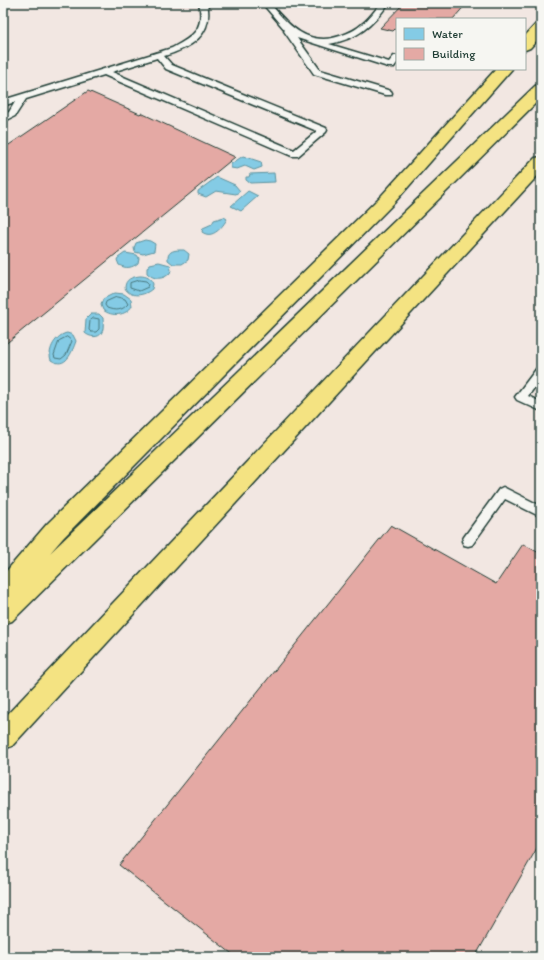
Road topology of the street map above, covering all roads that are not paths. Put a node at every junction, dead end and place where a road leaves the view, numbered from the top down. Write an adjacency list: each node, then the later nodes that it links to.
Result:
1 (203, 3): 8 (lane)
2 (266, 3): 4 (lane)
3 (385, 3): 6 (lane)
4 (284, 25): 6 (lane); 13 (lane)
5 (541, 27): 7 (highway)
6 (314, 41): 9 (lane)
7 (526, 44)
8 (159, 56): 11 (lane); 11 (lane)
9 (396, 59)
10 (503, 70): 24 (highway)
11 (105, 72): 14 (lane)
12 (541, 89): 25 (highway)
13 (388, 94)
14 (23, 96): 15 (lane); 16 (lane)
15 (3, 103)
16 (3, 120)
17 (541, 162): 19 (highway)
18 (541, 167): 19 (highway)
19 (515, 190): 26 (highway)
20 (541, 371): 21 (lane)
21 (541, 407)
22 (541, 512): 23 (lane)
23 (468, 541)
24 (3, 592)
25 (3, 614)
26 (3, 737)

